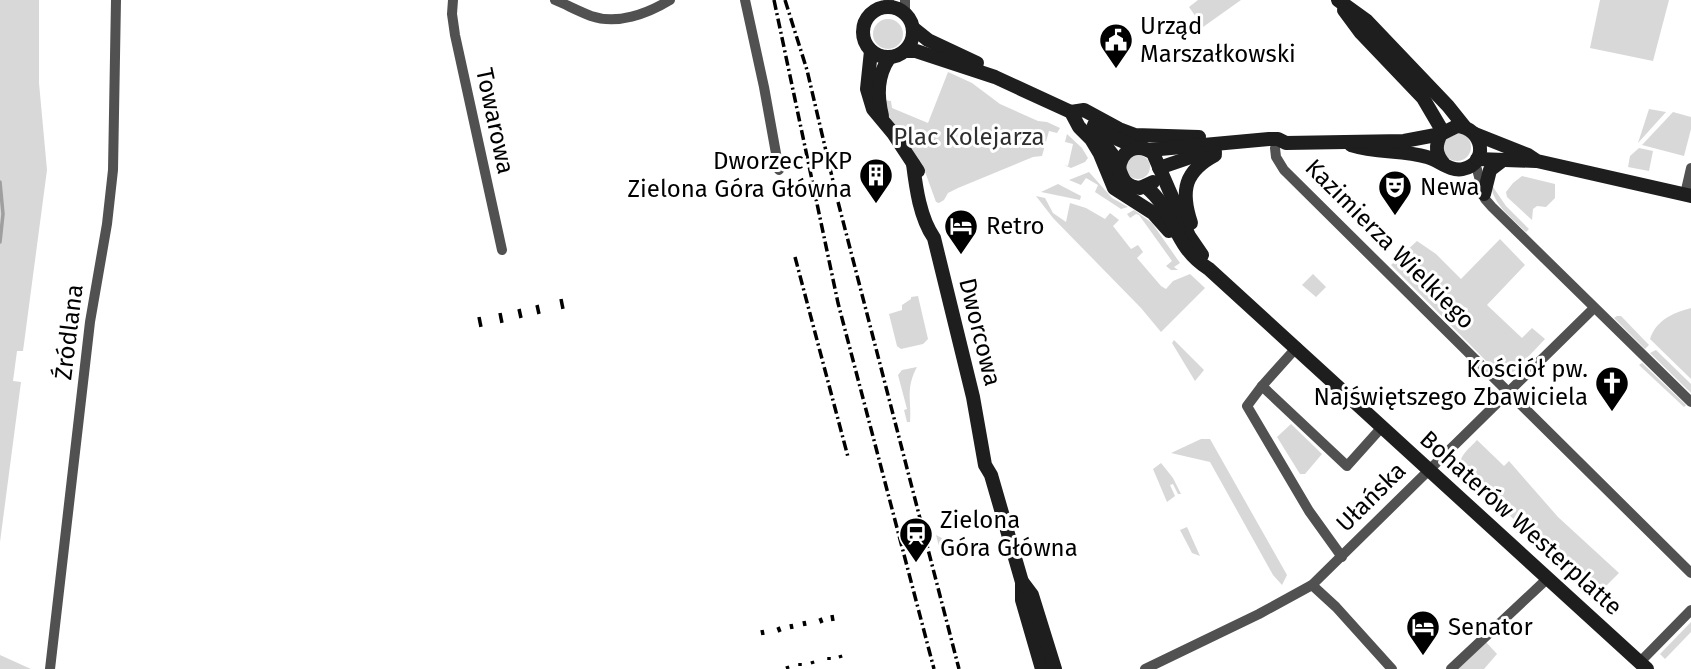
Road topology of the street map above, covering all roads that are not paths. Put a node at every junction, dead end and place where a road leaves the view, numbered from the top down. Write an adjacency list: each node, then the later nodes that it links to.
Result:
1 (116, 0): 52 (street, Źródlana)
2 (453, 0): 36 (street, Towarowa)
3 (555, 0): 4 (street)
4 (670, 0)
5 (745, 0): 30 (street)
6 (1338, 0): 16 (street); 17 (street)
7 (888, 4): 8 (street); 10 (street)
8 (905, 7): 9 (street)
9 (913, 28): 11 (street); 13 (street)
10 (871, 51): 12 (street); 15 (street, Dworcowa)
11 (905, 51): 12 (street); 13 (street)
12 (890, 58): 15 (street, Dworcowa)
13 (995, 76): 14 (street)
14 (1074, 114): 18 (street); 21 (street); 29 (street); 34 (street)
15 (883, 120): 48 (street, Dworcowa)
16 (1470, 130): 17 (street); 23 (street); 25 (street)
17 (1442, 133): 19 (street); 26 (street)
18 (1237, 141): 20 (street); 21 (street)
19 (1346, 143): 20 (street); 26 (street)
20 (1281, 146): 22 (street); 41 (street, Kazimierza Wielkiego)
21 (1142, 149): 27 (street); 29 (street)
22 (1222, 151): 27 (street); 35 (street)
23 (1476, 160): 24 (street); 26 (street); 32 (street)
24 (1503, 160): 25 (street); 32 (street)
25 (1537, 161): 33 (street)
26 (1444, 164)
27 (1159, 168): 31 (street); 35 (street, Bohaterów Westerplatte)
28 (1691, 168): 33 (street)
29 (1119, 169): 31 (street)
30 (779, 170)
31 (1146, 187): 34 (street, Bohaterów Westerplatte)
32 (1484, 194): 38 (street)
33 (1688, 195)
34 (1180, 241): 37 (street, Bohaterów Westerplatte)
35 (1196, 247): 37 (street, Bohaterów Westerplatte)
36 (502, 250)
37 (1209, 268): 39 (street, Bohaterów Westerplatte)
38 (1594, 308): 41 (street, Ułańska); 42 (street)
39 (1297, 347): 40 (street); 43 (street, Bohaterów Westerplatte)
40 (1262, 386): 43 (street); 45 (street)
41 (1509, 392): 44 (street, Ułańska); 46 (street, Kazimierza Wielkiego)
42 (1691, 402)
43 (1382, 427): 44 (street, Bohaterów Westerplatte)
44 (1429, 469): 45 (street, Ułańska); 47 (street, Bohaterów Westerplatte)
45 (1342, 557): 49 (street, Ułańska)
46 (1691, 573)
47 (1548, 578): 51 (street, Bohaterów Westerplatte); 57 (street)
48 (1022, 582): 53 (street, Dworcowa); 54 (street, Dworcowa)
49 (1312, 585): 55 (street, Ułańska); 56 (street)
50 (1691, 610): 51 (street)
51 (1644, 666)
52 (50, 669)
53 (1042, 669)
54 (1055, 669)
55 (1145, 669)
56 (1392, 669)
57 (1451, 669)

